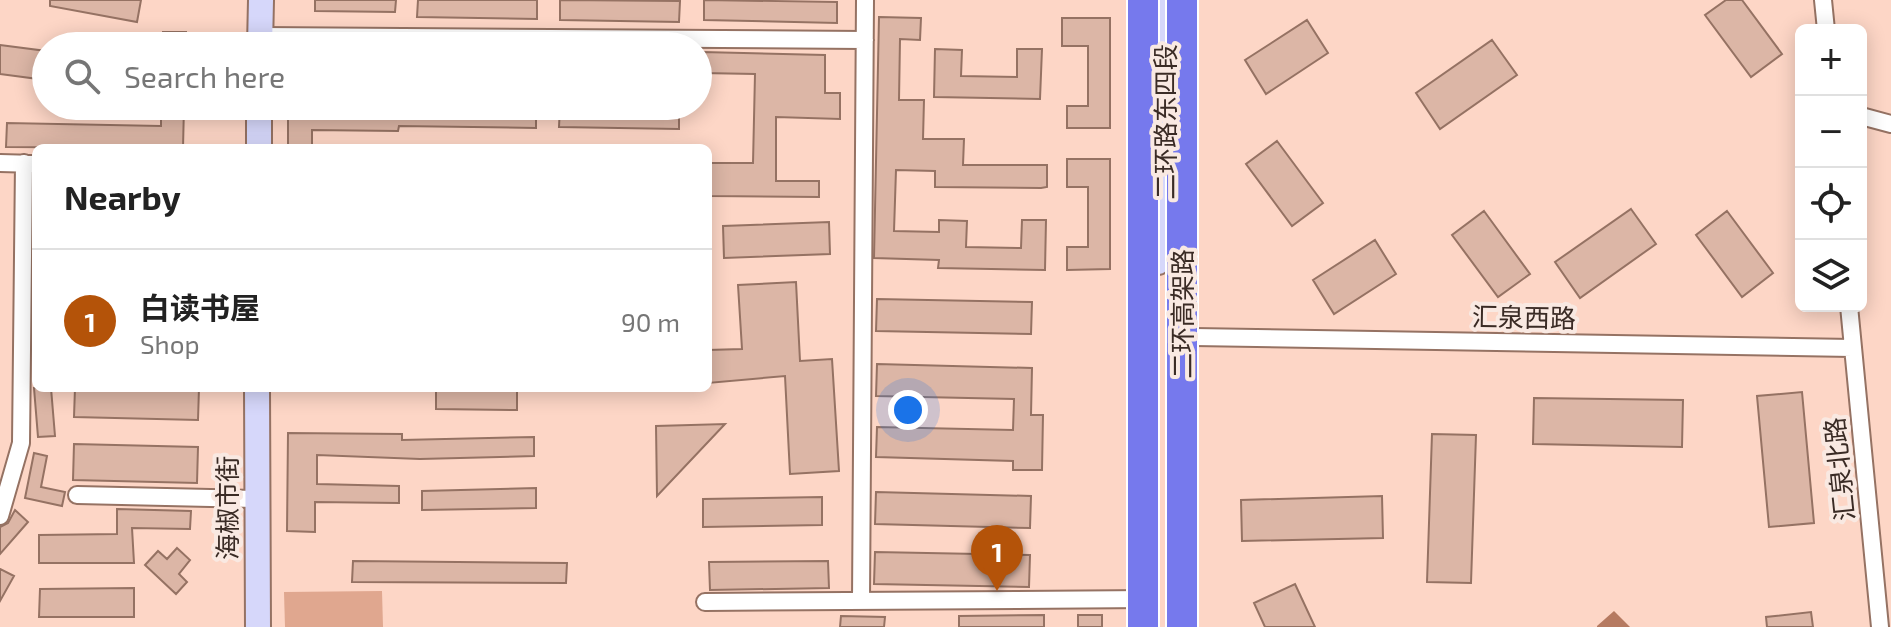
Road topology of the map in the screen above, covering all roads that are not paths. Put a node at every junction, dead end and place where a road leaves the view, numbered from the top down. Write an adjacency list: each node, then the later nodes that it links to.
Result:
1 (261, 0): 10 (main road)
2 (865, 0): 12 (street)
3 (1143, 0): 31 (highway, 二环高架路, bridge)
4 (1158, 0): 26 (main road, 二环路东四段)
5 (1182, 0): 20 (highway, 二环高架路, bridge)
6 (1194, 0): 20 (main road, 二环路东四段)
7 (1202, 0): 20 (highway, bridge)
8 (1823, 0): 9 (street)
9 (1825, 24)
10 (260, 32)
11 (712, 40): 12 (street)
12 (865, 40): 27 (street)
13 (1867, 118): 15 (street)
14 (259, 120): 16 (main road)
15 (1891, 124)
16 (259, 144)
17 (0, 163): 18 (street)
18 (30, 164): 25 (street)
19 (1849, 312): 21 (street, 汇泉北路)
20 (1189, 335): 21 (street, 汇泉西路); 29 (highway, 二环高架路, bridge)
21 (1852, 348): 33 (street, 汇泉北路)
22 (257, 392): 24 (main road, 海椒市街)
23 (77, 495): 24 (street)
24 (255, 499): 30 (main road, 海椒市街)
25 (0, 516)
26 (1155, 599): 27 (street); 32 (main road, 二环路东四段)
27 (861, 601): 28 (street)
28 (705, 602)
29 (1182, 622)
30 (258, 627)
31 (1143, 627)
32 (1154, 627)
33 (1880, 627)

